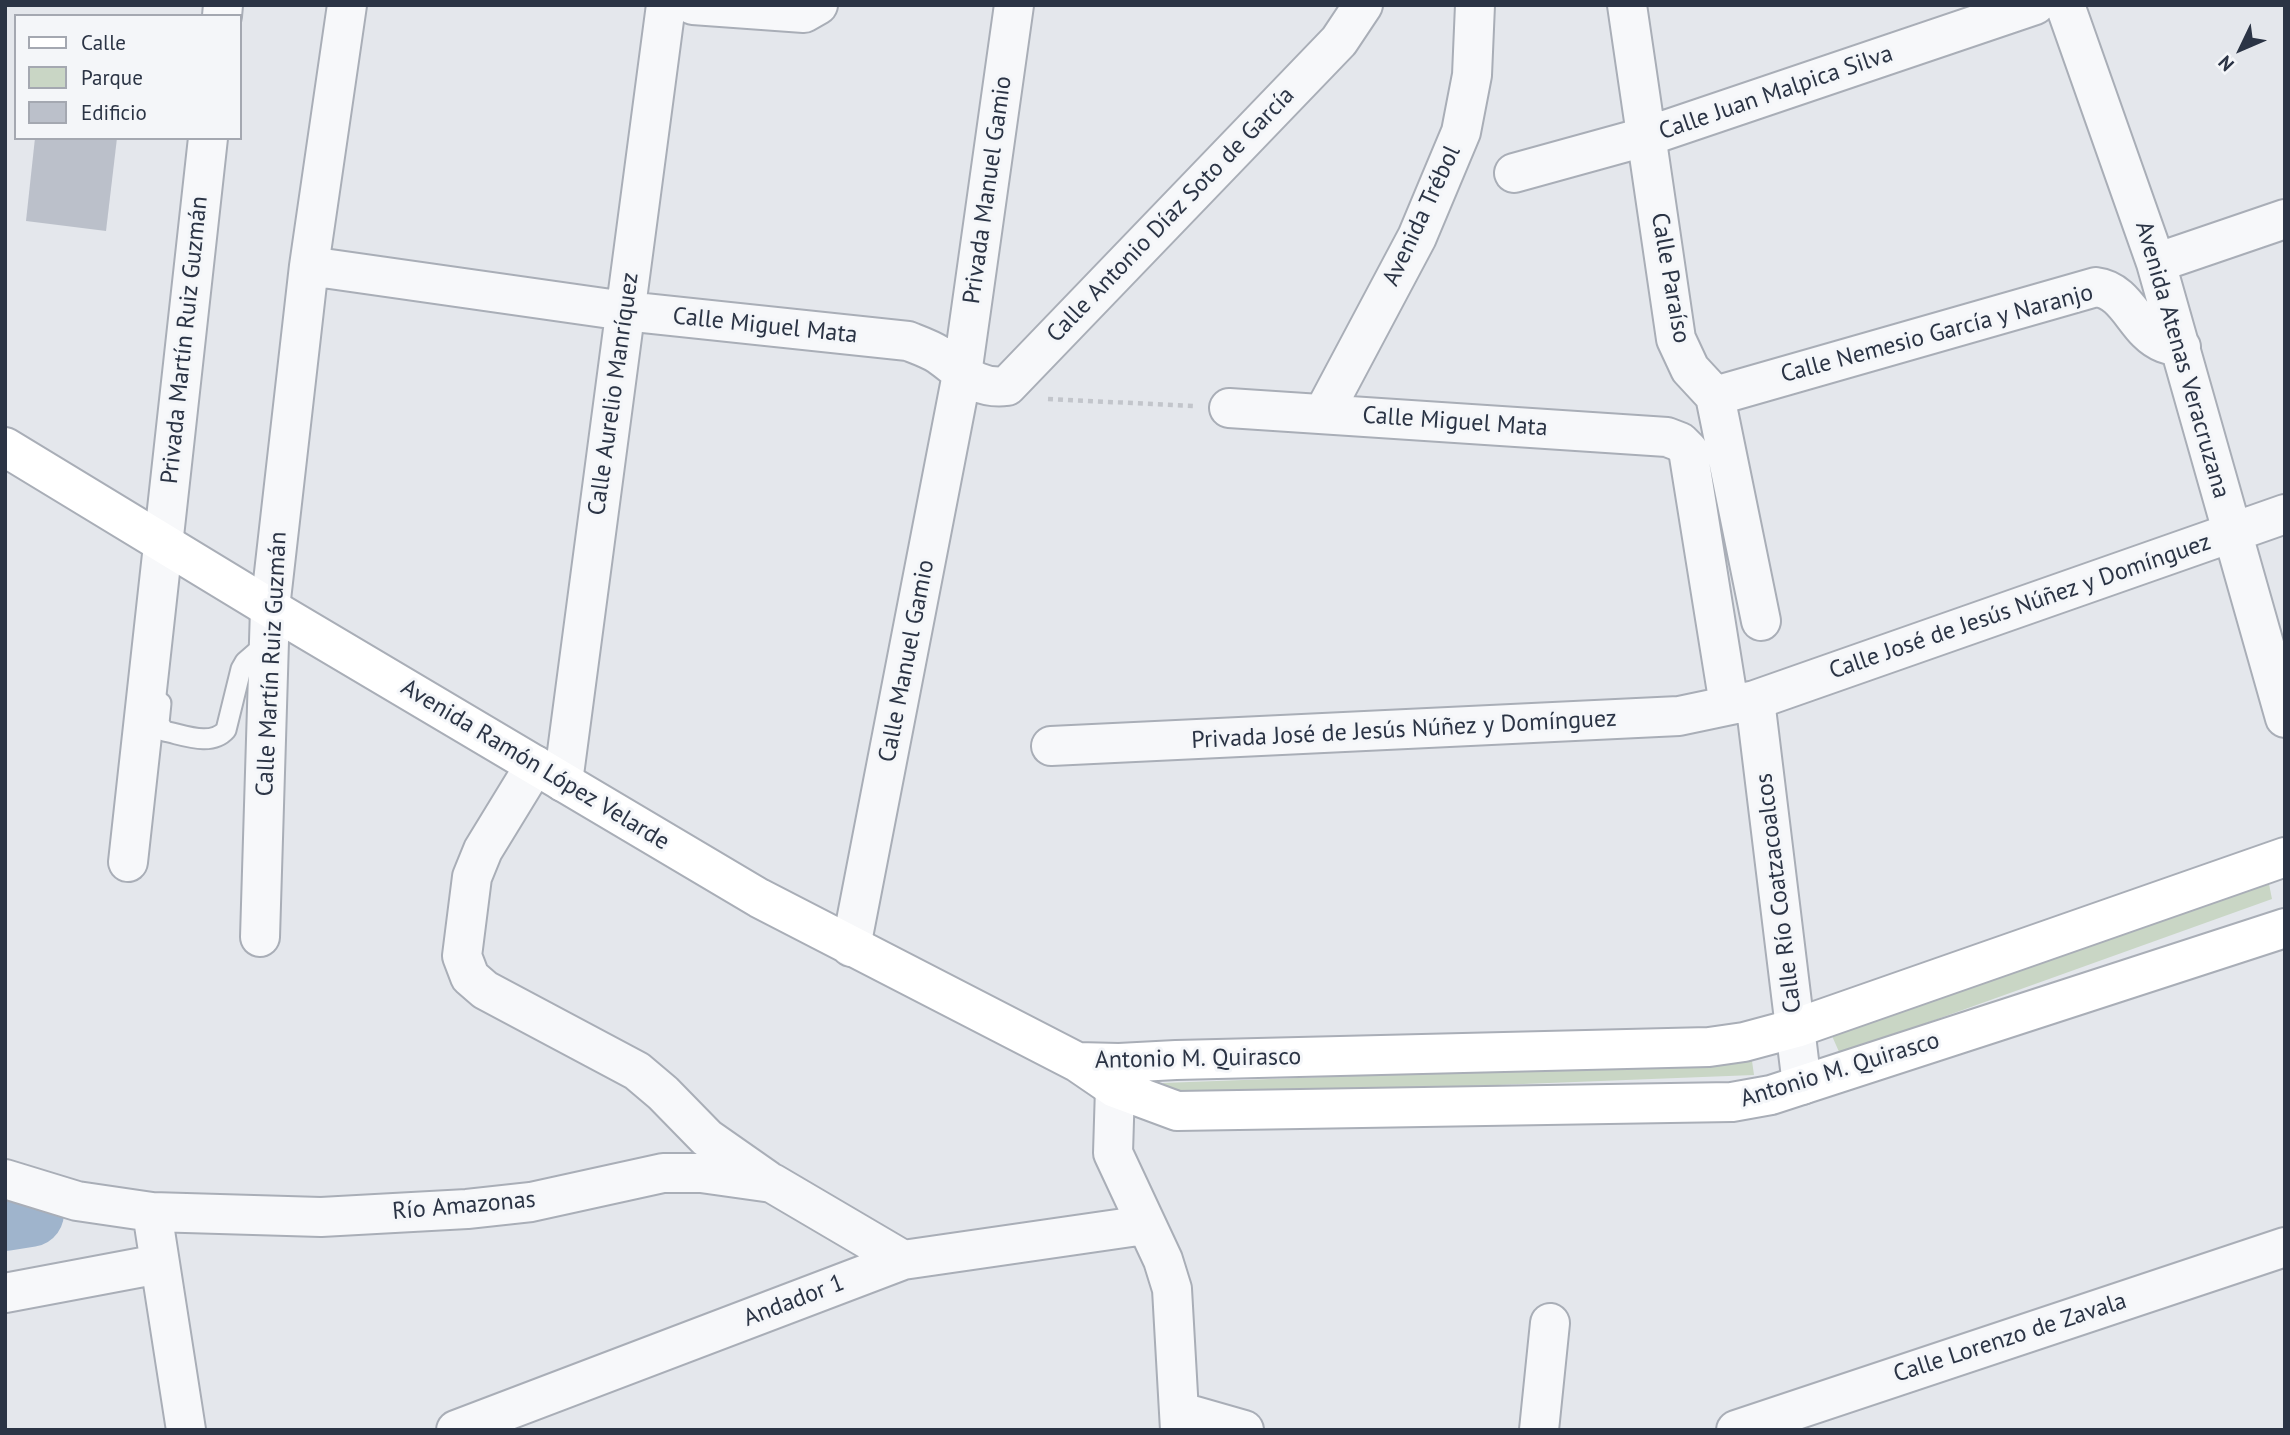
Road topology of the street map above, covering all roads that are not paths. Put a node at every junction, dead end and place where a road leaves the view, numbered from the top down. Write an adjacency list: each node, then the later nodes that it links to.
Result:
1 (347, 5): 16 (street)
2 (666, 5): 17 (street, Calle Aurelio Manríquez)
3 (692, 5): 4 (street)
4 (818, 5)
5 (1014, 5): 19 (street, Privada Manuel Gamio)
6 (1363, 5): 19 (street, Calle Antonio Díaz Soto de García)
7 (1475, 5): 22 (street, Avenida Trébol)
8 (1627, 5): 11 (street, Calle Paraíso)
9 (2035, 5): 11 (street, Calle Juan Malpica Silva)
10 (2065, 5): 15 (street, Avenida Atenas Veracruzana)
11 (1648, 136): 13 (street, Calle Juan Malpica Silva); 20 (street, Calle Paraíso)
12 (208, 140): 27 (street, Privada Martín Ruiz Guzmán)
13 (1514, 173)
14 (2285, 219): 15 (street)
15 (2156, 263): 18 (street, Avenida Atenas Veracruzana)
16 (309, 266): 17 (street, Calle Miguel Mata); 32 (street, Calle Martín Ruiz Guzmán)
17 (625, 311): 19 (street, Calle Miguel Mata); 36 (street, Calle Aurelio Manríquez)
18 (2181, 347): 20 (street, Calle Nemesio García y Naranjo); 26 (street, Avenida Atenas Veracruzana)
19 (962, 374): 41 (street, Calle Manuel Gamio)
20 (1715, 396): 28 (street)
21 (1229, 408): 22 (street, Calle Miguel Mata)
22 (1324, 412): 23 (street, Calle Miguel Mata)
23 (1680, 442): 29 (street, Calle Río Coatzacoalcos)
24 (5, 447): 27 (main road, Avenida Ramón López Velarde)
25 (2285, 514): 26 (street, Calle José de Jesús Núñez y Domínguez)
26 (2232, 532): 33 (street, Calle José de Jesús Núñez y Domínguez); 34 (street, Avenida Atenas Veracruzana)
27 (163, 541): 30 (street); 32 (main road, Avenida Ramón López Velarde)
28 (1750, 566): 29 (street); 31 (street)
29 (1712, 596): 33 (street, Calle Río Coatzacoalcos)
30 (154, 620): 32 (lane); 38 (street)
31 (1761, 621)
32 (270, 625): 36 (main road, Avenida Ramón López Velarde); 40 (street, Calle Martín Ruiz Guzmán)
33 (1742, 703): 35 (street, Privada José de Jesús Núñez y Domínguez); 42 (street, Calle Río Coatzacoalcos)
34 (2285, 718)
35 (1051, 747)
36 (549, 773): 41 (main road, Avenida Ramón López Velarde); 47 (street)
37 (2285, 857): 42 (main road, Antonio M. Quirasco)
38 (128, 862)
39 (2285, 928): 45 (main road, Antonio M. Quirasco)
40 (260, 937)
41 (851, 947): 43 (main road, Avenida Ramón López Velarde)
42 (1796, 1028): 44 (main road, Antonio M. Quirasco); 45 (street, Calle Río Coatzacoalcos)
43 (1077, 1062): 44 (main road, Antonio M. Quirasco)
44 (1117, 1076): 45 (main road, Antonio M. Quirasco); 49 (street)
45 (1802, 1085)
46 (5, 1179): 48 (street, Río Amazonas)
47 (772, 1183): 48 (street, Río Amazonas); 51 (street, Río Amazonas)
48 (152, 1212): 52 (street)
49 (1145, 1225): 51 (street, Andador 1); 55 (street)
50 (2285, 1247): 60 (street, Calle Lorenzo de Zavala)
51 (903, 1260): 57 (street, Andador 1)
52 (159, 1264): 53 (street); 56 (street)
53 (5, 1293)
54 (1550, 1323): 59 (street)
55 (1181, 1421): 58 (street)
56 (186, 1430)
57 (456, 1430)
58 (1244, 1430)
59 (1539, 1430)
60 (1736, 1430)

